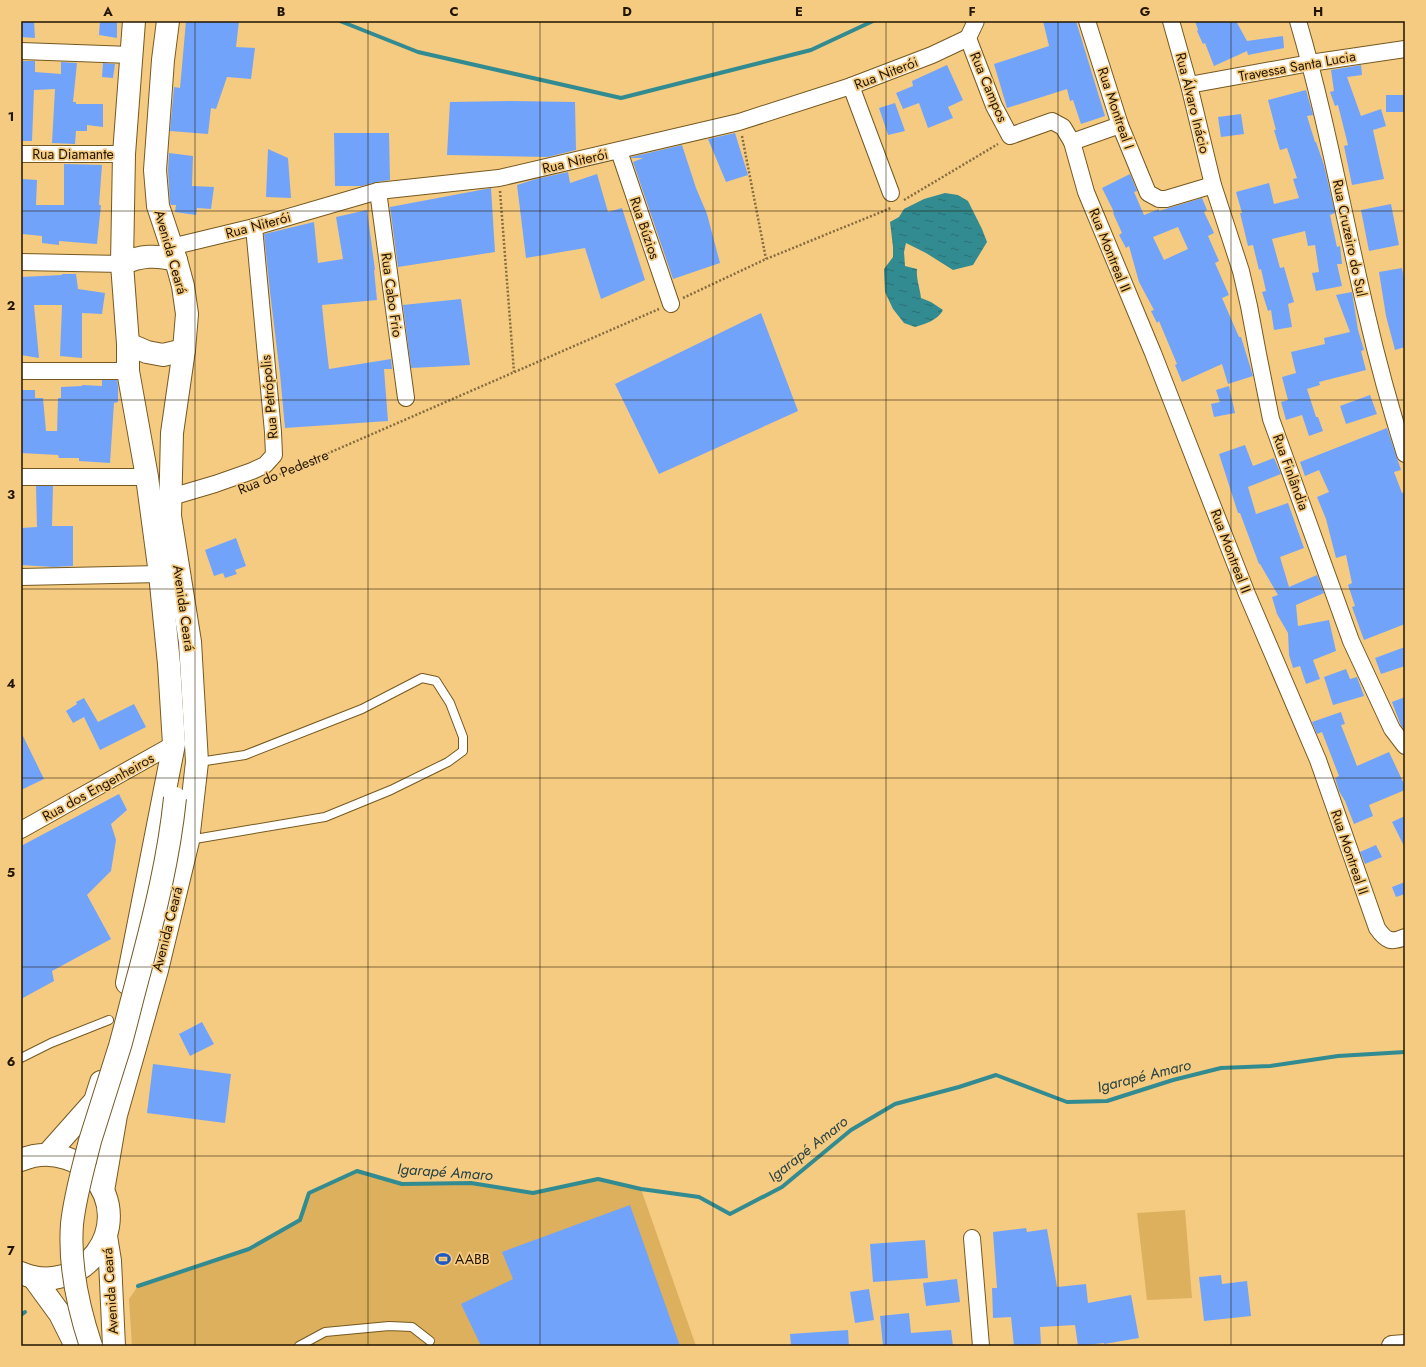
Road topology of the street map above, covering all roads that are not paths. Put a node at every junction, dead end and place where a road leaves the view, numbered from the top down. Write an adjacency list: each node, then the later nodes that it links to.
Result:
1 (134, 21): 10 (main road, Avenida Ceará)
2 (168, 21): 23 (main road, Avenida Ceará)
3 (976, 21): 7 (street)
4 (1087, 21): 14 (street, Rua Montreal I)
5 (1171, 21): 12 (street, Rua Álvaro Inácio)
6 (1298, 21): 11 (street, Rua Cruzeiro do Sul)
7 (968, 38): 13 (street, Rua Niterói); 15 (street, Rua Campos)
8 (1405, 49): 11 (street, Travessa Santa Lucia)
9 (21, 51): 10 (street)
10 (131, 55): 18 (main road, Avenida Ceará)
11 (1310, 63): 12 (street, Travessa Santa Lucia); 32 (street, Rua Cruzeiro do Sul)
12 (1189, 85): 19 (street, Rua Álvaro Inácio)
13 (851, 86): 16 (street, Rua Niterói); 21 (street)
14 (1120, 125): 15 (street); 19 (street, Rua Montreal I)
15 (1072, 142): 43 (street, Rua Montreal II)
16 (619, 151): 20 (street, Rua Niterói); 26 (street, Rua Búzios)
17 (21, 154): 18 (street, Rua Diamante)
18 (124, 154): 25 (main road, Avenida Ceará)
19 (1213, 186): 38 (street, Rua Finlândia)
20 (378, 191): 22 (street, Rua Niterói); 31 (street, Rua Cabo Frio)
21 (898, 200)
22 (254, 227): 23 (street, Rua Niterói); 35 (street, Rua Petrópolis)
23 (174, 254): 25 (main road); 28 (main road, Avenida Ceará)
24 (21, 262): 25 (street)
25 (122, 264): 27 (main road, Avenida Ceará)
26 (671, 304)
27 (128, 344): 28 (main road); 29 (main road, Avenida Ceará)
28 (184, 350): 35 (main road, Avenida Ceará)
29 (128, 370): 30 (street); 34 (main road, Avenida Ceará)
30 (21, 371)
31 (406, 398)
32 (1405, 454)
33 (21, 477): 34 (street)
34 (147, 478): 36 (main road, Avenida Ceará)
35 (171, 497): 40 (main road, Avenida Ceará)
36 (160, 574): 37 (street); 39 (main road, Avenida Ceará)
37 (21, 577)
38 (1405, 746)
39 (173, 749): 41 (street, Rua dos Engenheiros); 46 (main road, Avenida Ceará); 55 (main road, bridge)
40 (197, 762): 42 (main road, Avenida Ceará); 42 (lane)
41 (21, 830)
42 (188, 841): 48 (main road, Avenida Ceará)
43 (1405, 937)
44 (110, 1020): 45 (lane)
45 (21, 1058)
46 (48, 1154): 47 (main road); 48 (main road)
47 (23, 1158)
48 (103, 1191): 49 (main road)
49 (106, 1236): 51 (main road); 56 (main road, Avenida Ceará)
50 (972, 1238): 58 (street)
51 (27, 1275): 54 (main road)
52 (430, 1341): 57 (lane)
53 (1405, 1345): 59 (street)
54 (76, 1346)
55 (91, 1346)
56 (114, 1346)
57 (299, 1346)
58 (981, 1346)
59 (1392, 1346)

